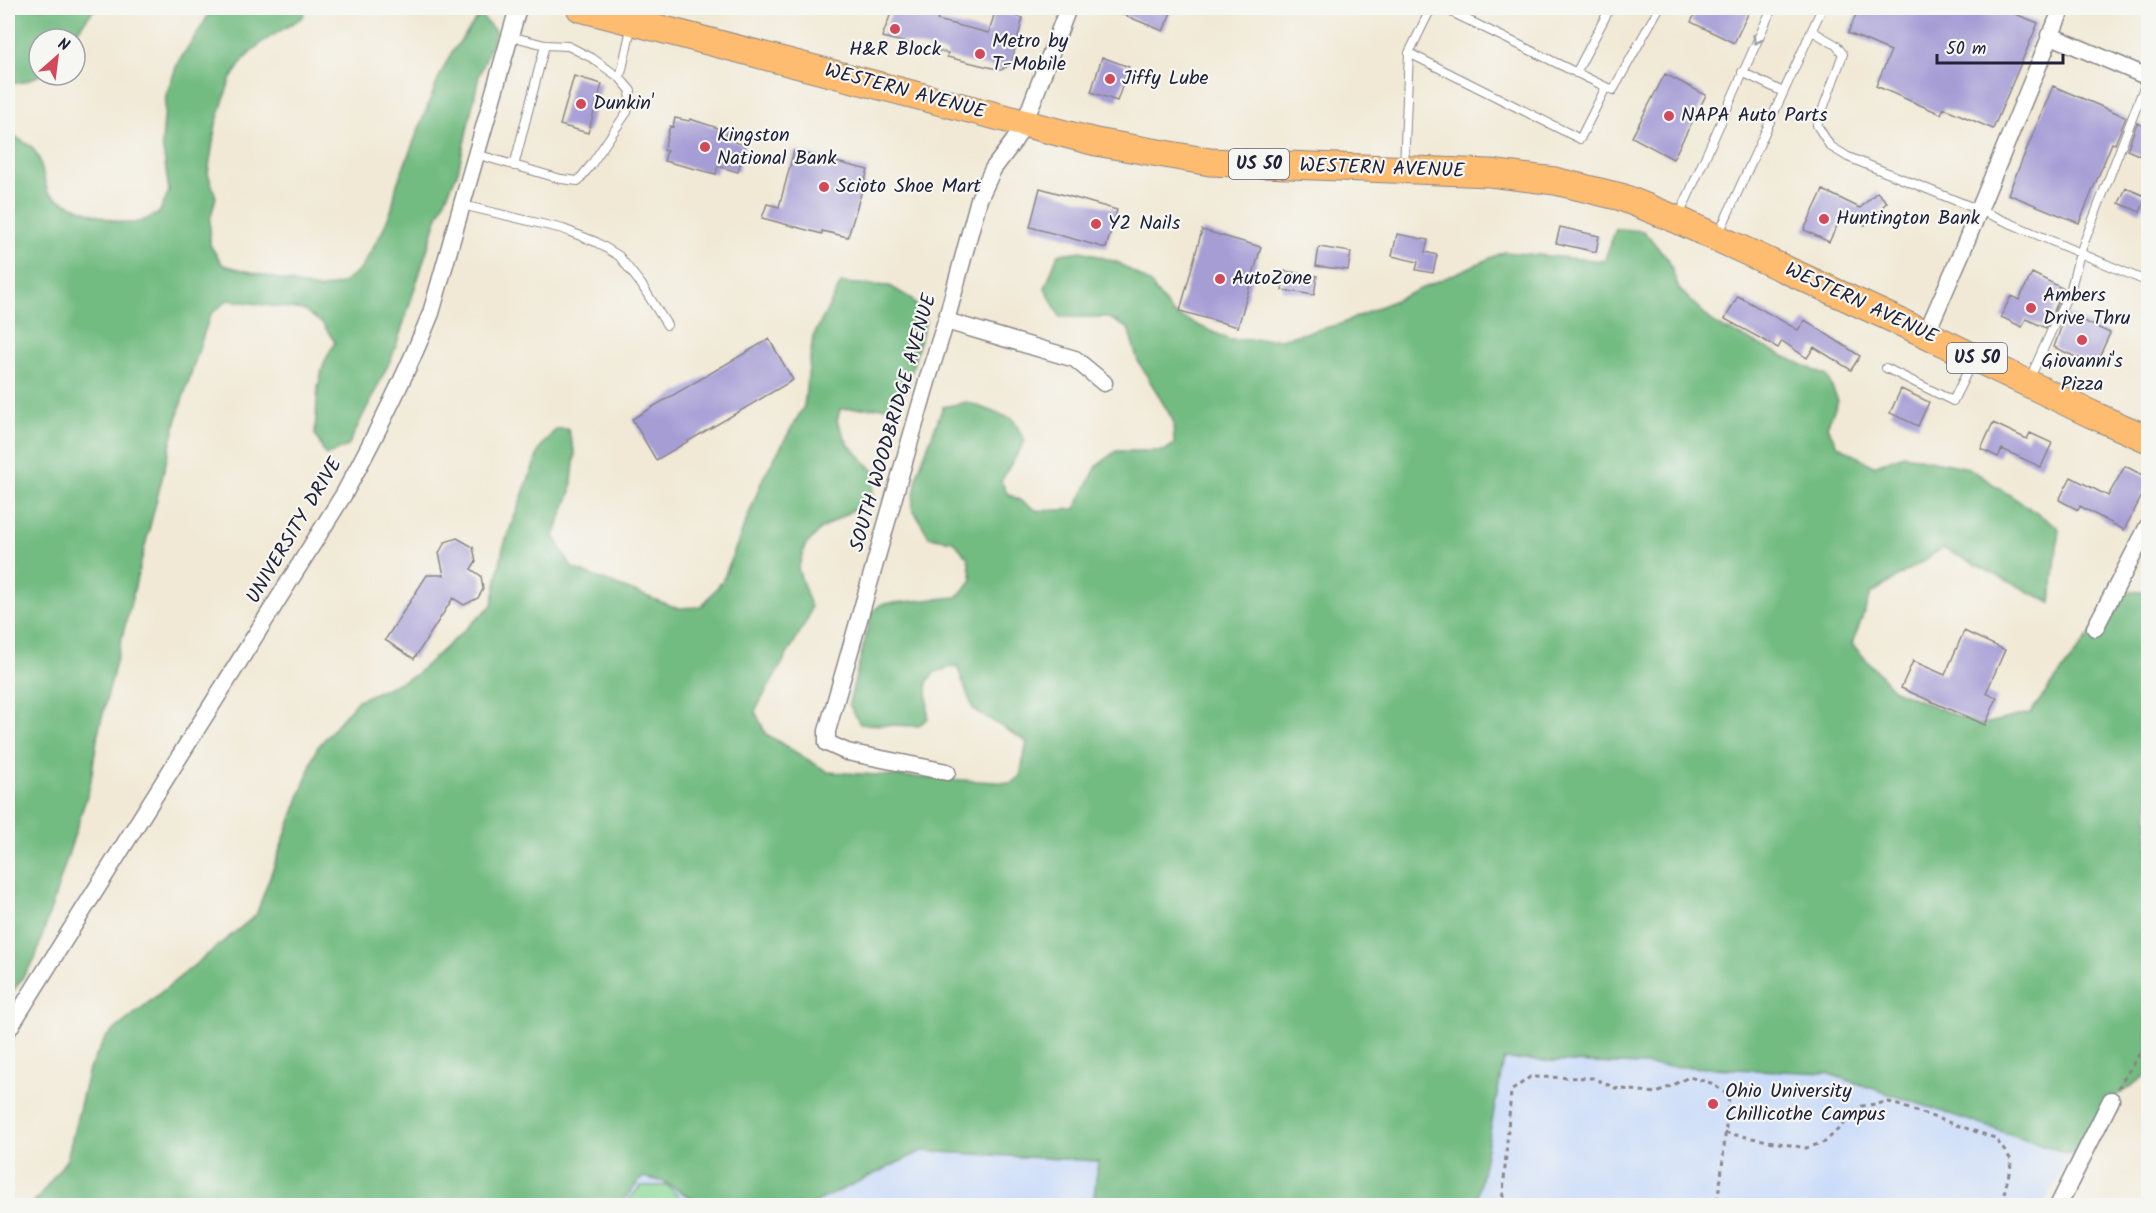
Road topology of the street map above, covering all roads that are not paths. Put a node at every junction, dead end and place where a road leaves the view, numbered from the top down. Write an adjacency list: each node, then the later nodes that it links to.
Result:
1 (519, 8): 14 (street, UNIVERSITY DRIVE)
2 (580, 8): 11 (main road, WESTERN AVENUE / US 50)
3 (1068, 8): 23 (street, SOUTH WOODBRIDGE AVENUE)
4 (1431, 8): 16 (lane)
5 (1443, 8): 18 (lane)
6 (1610, 8): 18 (lane)
7 (1659, 8): 21 (lane)
8 (1772, 8): 17 (lane, one-way to 17)
9 (1822, 8): 12 (lane)
10 (2055, 10): 13 (street)
11 (633, 21): 20 (lane); 23 (main road, WESTERN AVENUE / US 50)
12 (1812, 31): 22 (lane); 28 (lane)
13 (2049, 35): 19 (street); 28 (street)
14 (510, 36): 15 (lane); 24 (street, UNIVERSITY DRIVE)
15 (545, 45): 20 (lane); 25 (lane)
16 (1409, 53): 21 (lane); 26 (lane)
17 (1742, 72): 22 (lane); 29 (lane)
18 (1576, 73): 21 (lane)
19 (2148, 77): 31 (lane)
20 (620, 78): 25 (lane)
21 (1606, 87)
22 (1784, 92): 30 (lane)
23 (1024, 124): 26 (main road, WESTERN AVENUE / US 50); 33 (street, SOUTH WOODBRIDGE AVENUE)
24 (476, 154): 25 (lane); 27 (street, UNIVERSITY DRIVE)
25 (514, 166)
26 (1404, 170): 29 (main road, WESTERN AVENUE / US 50)
27 (461, 204): 34 (lane); 44 (street, UNIVERSITY DRIVE)
28 (1979, 210): 31 (lane); 35 (street)
29 (1678, 220): 30 (main road, WESTERN AVENUE / US 50)
30 (1716, 238): 35 (main road, WESTERN AVENUE / US 50)
31 (2080, 253): 32 (lane); 39 (lane)
32 (2148, 282)
33 (946, 321): 38 (street); 43 (street, SOUTH WOODBRIDGE AVENUE)
34 (667, 325)
35 (1926, 334): 36 (main road, WESTERN AVENUE / US 50)
36 (1974, 357): 37 (lane); 39 (main road, WESTERN AVENUE / US 50)
37 (1886, 369)
38 (1104, 383)
39 (2027, 383): 40 (main road, WESTERN AVENUE / US 50)
40 (2148, 439)
41 (2148, 526): 42 (street)
42 (2095, 628)
43 (947, 772)
44 (8, 1030)
45 (2111, 1100): 46 (street)
46 (2058, 1206)

